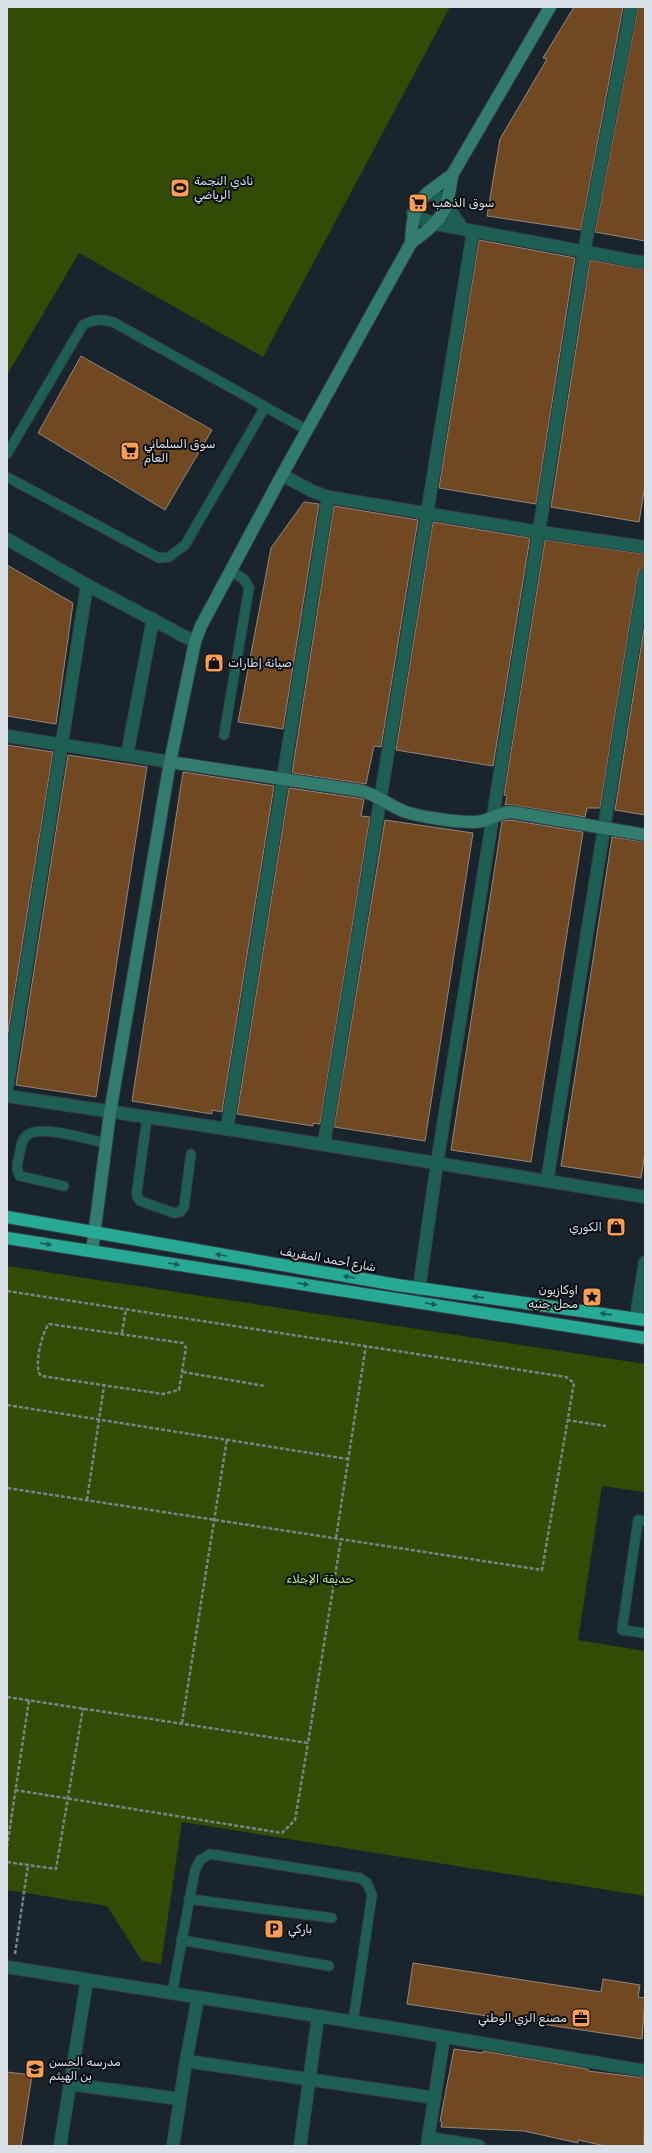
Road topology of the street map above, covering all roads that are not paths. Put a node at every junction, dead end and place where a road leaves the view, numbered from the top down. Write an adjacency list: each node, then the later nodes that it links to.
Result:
1 (550, 7): 3 (street)
2 (631, 7): 10 (street)
3 (452, 175): 4 (street); 5 (street)
4 (428, 192): 5 (street); 6 (street)
5 (447, 205): 7 (street); 8 (street)
6 (414, 213): 7 (street); 9 (street)
7 (436, 224): 8 (street); 9 (street)
8 (468, 230): 10 (street); 18 (street)
9 (411, 243): 13 (street)
10 (584, 252): 11 (street); 19 (street)
11 (645, 263)
12 (265, 407): 13 (lane); 14 (lane); 16 (lane)
13 (307, 430): 15 (street)
14 (7, 454)
15 (282, 474): 17 (street); 22 (street)
16 (7, 477)
17 (328, 497): 18 (street); 32 (street)
18 (426, 514): 19 (street); 33 (street)
19 (539, 532): 21 (street); 34 (street)
20 (7, 539): 24 (street)
21 (645, 547)
22 (231, 570): 26 (street); 27 (lane)
23 (645, 575): 35 (street)
24 (87, 585): 25 (street); 29 (street)
25 (153, 619): 26 (street); 30 (street)
26 (195, 642): 31 (street)
27 (224, 734)
28 (7, 736): 29 (street)
29 (62, 745): 30 (street); 37 (street)
30 (127, 755): 31 (street)
31 (170, 762): 32 (street); 39 (street)
32 (283, 780): 33 (street); 41 (street)
33 (379, 798): 34 (street); 43 (street)
34 (494, 815): 35 (street); 45 (street)
35 (604, 829): 36 (street); 46 (street)
36 (645, 835)
37 (7, 1088)
38 (7, 1096): 39 (street)
39 (110, 1113): 40 (street); 42 (street)
40 (147, 1118): 41 (street); 44 (lane)
41 (227, 1129): 43 (street)
42 (106, 1144): 47 (lane); 50 (street)
43 (324, 1144): 45 (street)
44 (191, 1154)
45 (437, 1163): 46 (street); 54 (street)
46 (547, 1181): 48 (street)
47 (64, 1186)
48 (645, 1197)
49 (7, 1217): 50 (highway, شارع أحمد المقريف)
50 (94, 1232): 52 (street); 54 (highway, شارع أحمد المقريف, one-way to 50)
51 (7, 1238): 52 (highway, one-way to 52)
52 (92, 1251): 56 (highway, one-way to 56)
53 (645, 1262): 55 (street)
54 (419, 1289): 55 (highway, شارع أحمد المقريف, one-way to 54)
55 (641, 1319)
56 (645, 1338)
57 (645, 1521): 58 (lane)
58 (645, 1633)
59 (189, 1899): 60 (lane); 61 (lane); 68 (lane)
60 (332, 1918)
61 (181, 1940): 62 (lane); 65 (lane)
62 (329, 1966)
63 (10, 1968): 64 (street)
64 (86, 1980): 65 (street); 73 (street)
65 (172, 1994): 66 (street)
66 (198, 1998): 67 (street); 70 (street)
67 (318, 2016): 68 (street); 72 (street)
68 (353, 2022): 69 (street)
69 (444, 2037): 71 (street); 74 (street)
70 (186, 2061): 72 (street); 75 (street)
71 (645, 2071)
72 (309, 2079): 74 (street); 79 (street)
73 (69, 2084): 75 (street); 77 (street)
74 (435, 2098): 76 (street)
75 (180, 2099): 78 (street)
76 (427, 2142): 80 (street)
77 (60, 2146)
78 (173, 2146)
79 (300, 2146)
80 (479, 2146)

